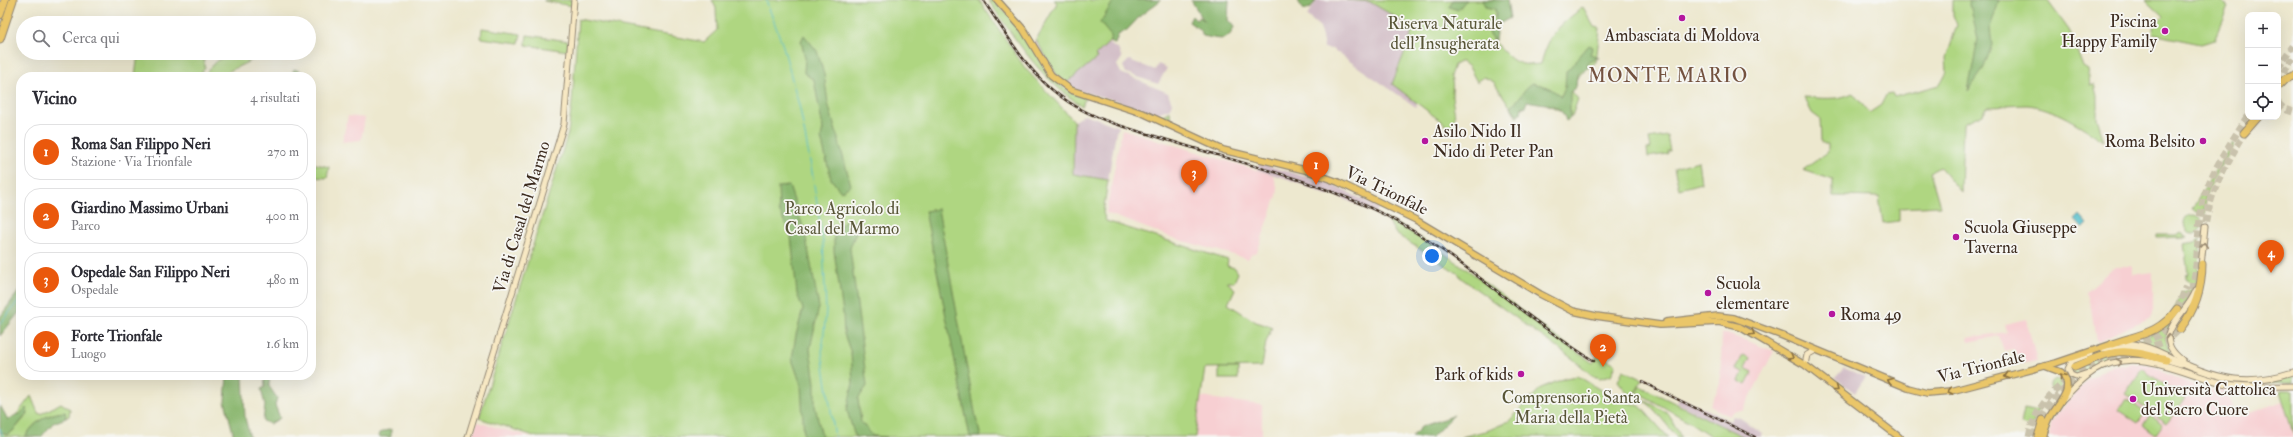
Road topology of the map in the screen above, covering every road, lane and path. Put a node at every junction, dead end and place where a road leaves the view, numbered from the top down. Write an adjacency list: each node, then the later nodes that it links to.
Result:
1 (5, 0): 5 (highway)
2 (13, 0): 6 (highway)
3 (574, 0): 28 (main road, Via di Casal del Marmo)
4 (997, 0): 14 (main road, Via Trionfale)
5 (0, 15)
6 (0, 39)
7 (2293, 76): 8 (highway)
8 (2280, 84)
9 (2255, 120): 10 (highway)
10 (2244, 133)
11 (2205, 227): 12 (main road, one-way to 11)
12 (2202, 264): 15 (highway); 22 (main road, one-way to 12)
13 (2177, 309): 16 (highway)
14 (1656, 324): 17 (main road, Via Trionfale); 19 (main road, Via Trionfale, one-way to 19)
15 (2180, 330)
16 (2112, 344): 20 (main road, Via Trionfale); 22 (main road, Via Trionfale)
17 (1816, 350): 19 (main road); 20 (main road, Via Trionfale, one-way to 17)
18 (2166, 360): 21 (main road); 22 (main road); 23 (highway)
19 (1805, 365): 29 (main road, Via Trionfale, one-way to 29)
20 (2041, 366): 26 (main road, one-way to 20)
21 (2105, 366): 25 (main road, one-way to 25); 26 (main road)
22 (2190, 366): 24 (main road, Via Trionfale)
23 (2075, 367)
24 (2293, 372)
25 (2293, 386)
26 (2064, 398): 31 (main road)
27 (2043, 420): 30 (highway)
28 (468, 437)
29 (1899, 437)
30 (2038, 437)
31 (2043, 437)

